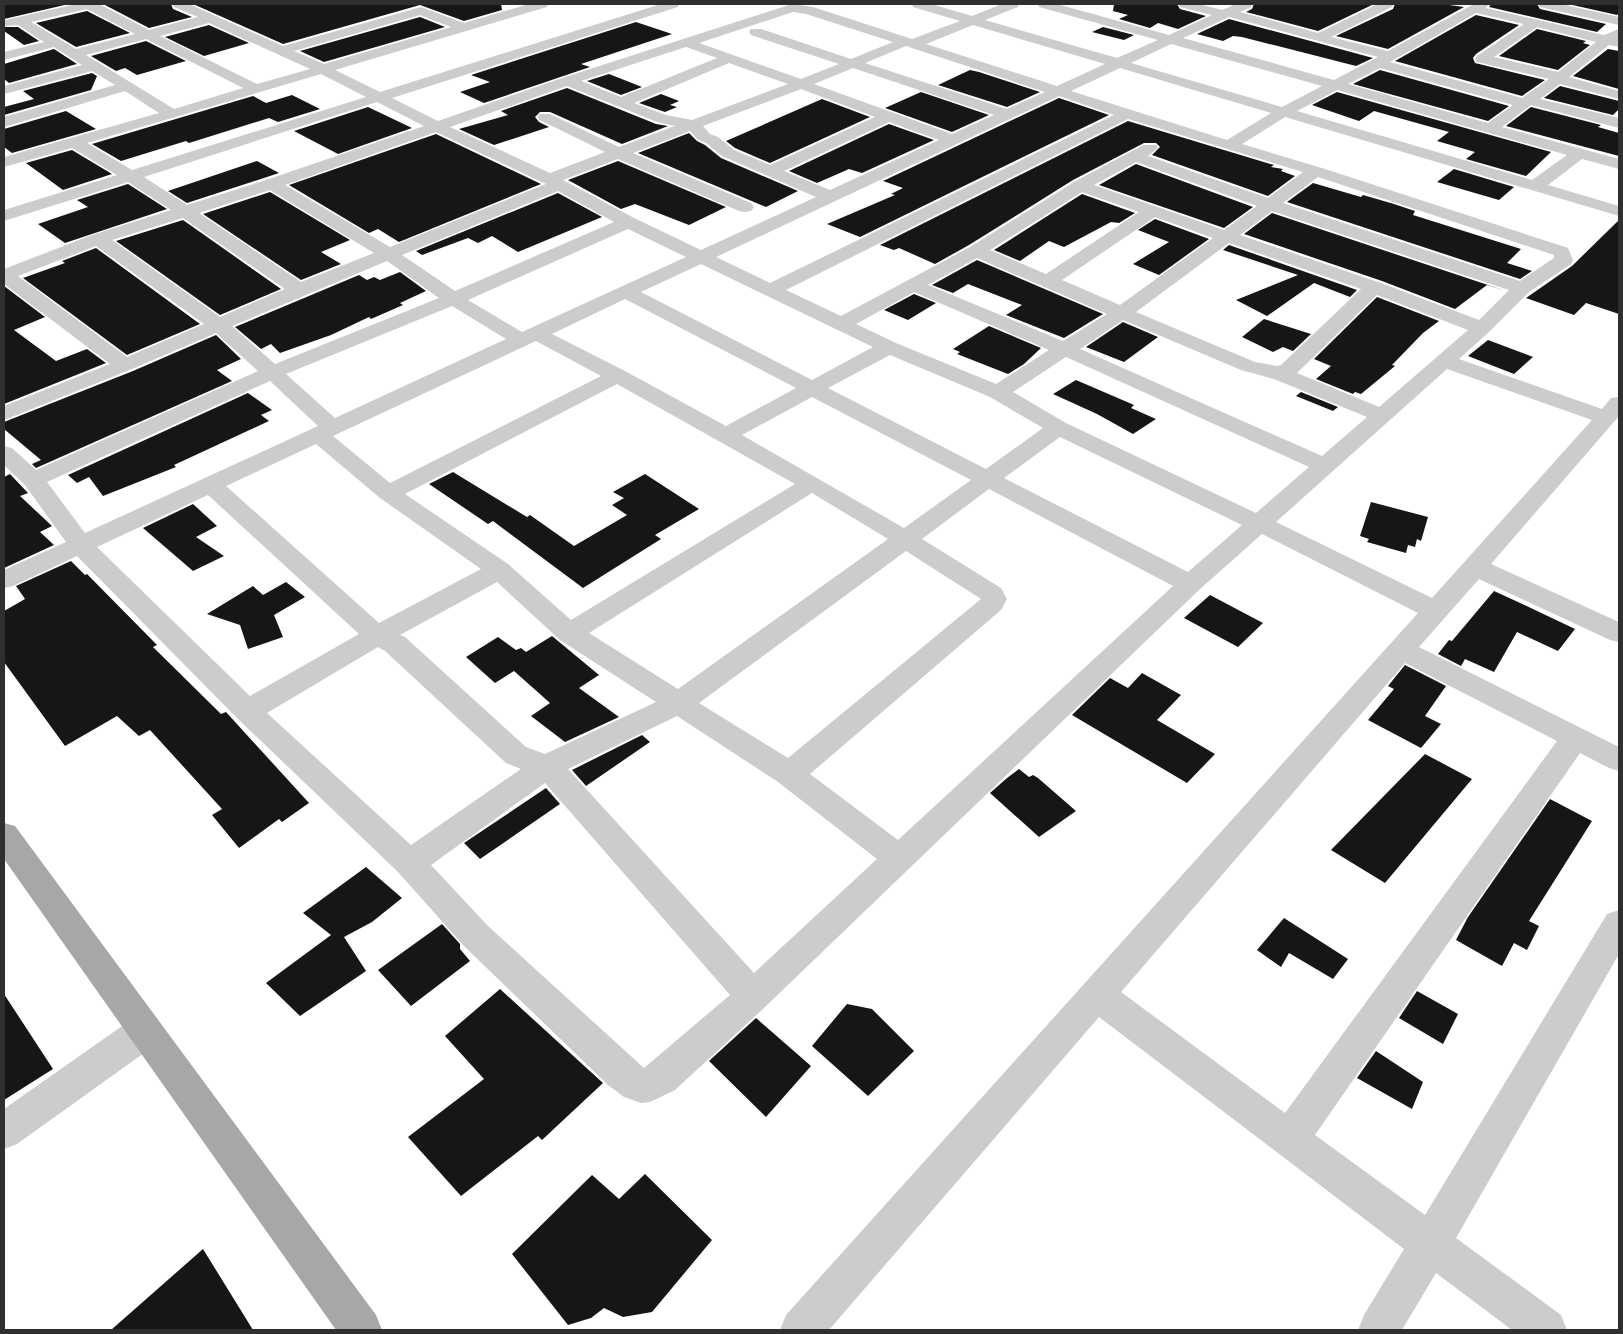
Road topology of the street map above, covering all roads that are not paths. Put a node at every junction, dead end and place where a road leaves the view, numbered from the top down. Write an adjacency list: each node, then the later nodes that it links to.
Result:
1 (91, 4): 21 (street); 28 (street)
2 (184, 4): 19 (street)
3 (403, 4): 17 (street)
4 (494, 4): 16 (street)
5 (674, 4): 55 (street)
6 (918, 4): 20 (street)
7 (1013, 4): 20 (street)
8 (1044, 4): 30 (street)
9 (1185, 4): 18 (street)
10 (1246, 4): 18 (street)
11 (1387, 4): 29 (street)
12 (1545, 4): 22 (street)
13 (1456, 6): 14 (street)
14 (1477, 8): 23 (street); 41 (street)
15 (544, 9): 16 (street)
16 (521, 10): 25 (street)
17 (421, 11): 25 (street); 36 (street)
18 (1225, 13): 29 (street); 30 (street)
19 (211, 18): 28 (street); 36 (street)
20 (970, 20): 34 (street); 43 (street)
21 (20, 21): 24 (street); 33 (street)
22 (1619, 21)
23 (1535, 22): 32 (street); 46 (street)
24 (4, 25)
25 (463, 27): 45 (street)
26 (756, 32): 42 (street)
27 (1619, 33): 32 (street)
28 (150, 34): 37 (street); 51 (street)
29 (1319, 38): 41 (street)
30 (1173, 39): 43 (street); 48 (street)
31 (685, 42): 34 (street); 38 (street); 40 (street)
32 (1613, 42): 46 (street)
33 (55, 43): 37 (street); 39 (street)
34 (909, 43): 42 (street); 53 (street)
35 (628, 48): 38 (street)
36 (280, 52): 45 (street)
37 (74, 54): 44 (street)
38 (646, 55): 47 (street)
39 (4, 56)
40 (727, 59): 49 (street); 57 (street)
41 (1384, 60): 48 (street); 56 (street)
42 (852, 64): 49 (street); 61 (street)
43 (1119, 64): 53 (street); 58 (street)
44 (94, 66): 50 (street); 52 (street)
45 (322, 69): 51 (street); 55 (street)
46 (1559, 78): 54 (street); 56 (street)
47 (567, 81): 57 (street); 67 (street)
48 (1334, 84): 58 (street); 68 (street)
49 (799, 85): 63 (street); 66 (street)
50 (127, 86): 59 (street); 64 (street)
51 (254, 89): 59 (street)
52 (4, 90)
53 (1059, 92): 60 (street); 61 (street)
54 (1619, 95)
55 (379, 98): 67 (street); 80 (street)
56 (1526, 102): 65 (street); 68 (street)
57 (620, 103): 66 (street)
58 (1283, 112): 72 (street); 84 (street)
59 (172, 114): 71 (street)
60 (1127, 114): 69 (street); 104 (street)
61 (1009, 115): 70 (street)
62 (545, 117): 73 (street)
63 (887, 117): 70 (street); 78 (street)
64 (4, 122)
65 (1619, 123)
66 (694, 125): 73 (street); 78 (street)
67 (436, 126): 81 (street); 82 (street)
68 (1489, 128): 74 (street)
69 (1183, 132): 72 (street); 75 (street)
70 (954, 140): 85 (street)
71 (74, 142): 76 (street); 80 (street)
72 (1230, 145): 79 (street)
73 (619, 153): 81 (street); 87 (street)
74 (1580, 154): 77 (street); 84 (street)
75 (1134, 156): 83 (street); 86 (street)
76 (4, 162)
77 (1619, 164)
78 (770, 171): 85 (street)
79 (1316, 171): 86 (street); 102 (street)
80 (132, 175): 89 (street); 91 (street)
81 (554, 182): 92 (street); 96 (street)
82 (272, 184): 89 (street); 96 (street)
83 (1080, 186): 88 (street); 95 (street)
84 (1535, 186): 90 (street)
85 (832, 197): 97 (street)
86 (1271, 205): 93 (street); 102 (street)
87 (745, 207)
88 (1154, 210): 93 (street); 99 (street)
89 (187, 211): 94 (street); 103 (street)
90 (1619, 211)
91 (4, 216)
92 (628, 222): 97 (street); 106 (street)
93 (1228, 236): 101 (street); 107 (street)
94 (98, 239): 98 (street); 109 (street)
95 (976, 251): 99 (street); 100 (street)
96 (389, 254): 103 (street); 106 (street)
97 (702, 257): 104 (street); 105 (street)
98 (4, 275): 115 (street)
99 (1048, 281): 107 (street)
100 (913, 285): 108 (street); 113 (street)
101 (1374, 287): 110 (street); 117 (street)
102 (1522, 288): 110 (street)
103 (299, 290): 109 (street)
104 (771, 290): 108 (street)
105 (626, 292): 111 (street); 119 (street)
106 (453, 299): 111 (street); 116 (street)
107 (1123, 312): 113 (street); 117 (street)
108 (841, 324): 112 (street)
109 (219, 325): 115 (street); 116 (street)
110 (1482, 328): 114 (street)
111 (530, 337): 118 (street); 125 (street)
112 (889, 347): 119 (street); 120 (street)
113 (1064, 349): 120 (street); 128 (street)
114 (1444, 361): 121 (street); 123 (street)
115 (125, 365): 122 (street)
116 (273, 372): 125 (street); 129 (street)
117 (1278, 373): 123 (street)
118 (618, 375): 126 (street); 133 (street)
119 (811, 389): 126 (street); 130 (street)
120 (998, 392): 124 (street)
121 (1613, 410): 137 (street)
122 (4, 414)
123 (1382, 416): 128 (street)
124 (1058, 428): 130 (street); 134 (street)
125 (326, 431): 132 (street); 133 (street)
126 (727, 434): 131 (street)
127 (4, 453): 129 (street)
128 (1326, 466): 134 (street)
129 (33, 480): 136 (street)
130 (986, 480): 135 (street); 140 (street)
131 (811, 484): 135 (street); 142 (street)
132 (211, 485): 136 (street); 144 (street)
133 (388, 493): 138 (street)
134 (1260, 524): 140 (street); 141 (street)
135 (905, 537): 146 (street); 151 (street)
136 (81, 544): 139 (street); 147 (street)
137 (1475, 567): 141 (street); 143 (street)
138 (499, 570): 142 (street); 144 (street)
139 (4, 580)
140 (1190, 584): 153 (street)
141 (1436, 611): 145 (street)
142 (569, 633): 146 (street)
143 (1619, 633)
144 (377, 636): 147 (street); 150 (street)
145 (1402, 650): 148 (street); 156 (street)
146 (679, 703): 150 (street); 151 (street)
147 (246, 711): 154 (street)
148 (1575, 738): 149 (street); 160 (street)
149 (1619, 760)
150 (547, 766): 154 (street); 157 (street)
151 (789, 774): 153 (street)
152 (4, 835): 158 (main road)
153 (898, 858): 157 (street)
154 (408, 863): 157 (street)
155 (1619, 924): 161 (street)
156 (1097, 995): 160 (street); 163 (street)
157 (754, 996)
158 (145, 1031): 159 (street); 162 (main road)
159 (4, 1131)
160 (1289, 1139): 161 (street)
161 (1430, 1243): 164 (street); 165 (street)
162 (361, 1330)
163 (801, 1330)
164 (1379, 1330)
165 (1546, 1330)

